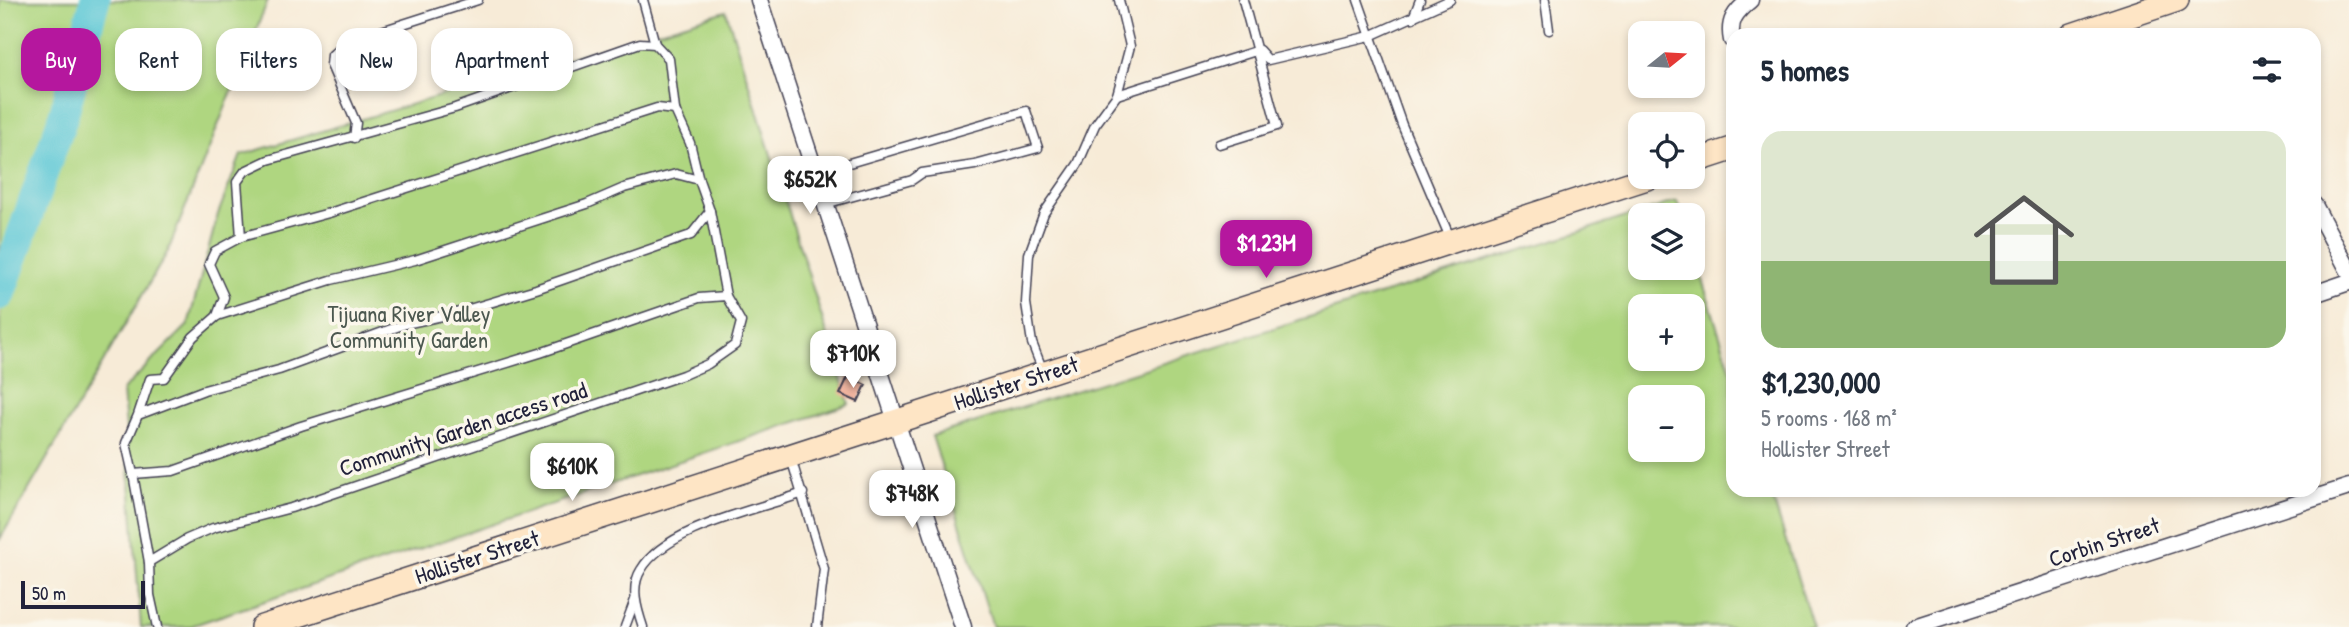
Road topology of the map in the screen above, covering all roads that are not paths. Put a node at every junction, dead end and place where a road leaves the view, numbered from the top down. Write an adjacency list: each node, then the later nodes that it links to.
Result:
1 (478, 0): 21 (lane)
2 (643, 0): 17 (lane, Community Garden access road)
3 (759, 0): 25 (street)
4 (1119, 0): 19 (lane)
5 (1243, 0): 18 (lane)
6 (1359, 0): 16 (lane)
7 (1420, 0): 12 (lane)
8 (1450, 0): 12 (lane)
9 (1545, 0): 15 (lane)
10 (1750, 0): 13 (street)
11 (2177, 0): 14 (street)
12 (1413, 18): 16 (lane)
13 (1731, 28)
14 (2093, 28)
15 (1549, 30)
16 (1370, 36): 18 (lane); 32 (lane)
17 (655, 44): 20 (lane, Community Garden access road); 21 (lane)
18 (1259, 50): 19 (lane); 22 (lane)
19 (1117, 95): 38 (lane)
20 (675, 110): 26 (lane, Community Garden access road); 31 (lane)
21 (354, 138): 31 (lane)
22 (1219, 144)
23 (1726, 151): 24 (street)
24 (1705, 158)
25 (815, 173): 28 (street); 28 (lane)
26 (699, 180): 29 (lane, Community Garden access road); 37 (lane)
27 (1628, 184): 32 (street, Hollister Street)
28 (825, 204): 40 (street)
29 (710, 211): 36 (lane, Community Garden access road); 39 (lane)
30 (2321, 218): 33 (street)
31 (241, 237): 37 (lane)
32 (1452, 243): 38 (street, Hollister Street)
33 (2349, 271)
34 (2349, 282): 35 (street)
35 (2321, 292)
36 (726, 296): 42 (lane); 47 (lane, Community Garden access road)
37 (217, 316): 39 (lane)
38 (1044, 374): 40 (street, Hollister Street)
39 (138, 415): 42 (lane)
40 (895, 421): 41 (street, Hollister Street); 54 (street)
41 (790, 455): 44 (lane); 50 (street, Hollister Street)
42 (133, 474): 47 (lane)
43 (2349, 487): 45 (street, Corbin Street)
44 (803, 493): 48 (lane); 53 (lane)
45 (2321, 496)
46 (2318, 497): 55 (street, Corbin Street)
47 (149, 562): 49 (lane)
48 (635, 600): 51 (lane); 52 (lane)
49 (157, 627)
50 (263, 627)
51 (625, 627)
52 (643, 627)
53 (817, 627)
54 (963, 627)
55 (1914, 627)

